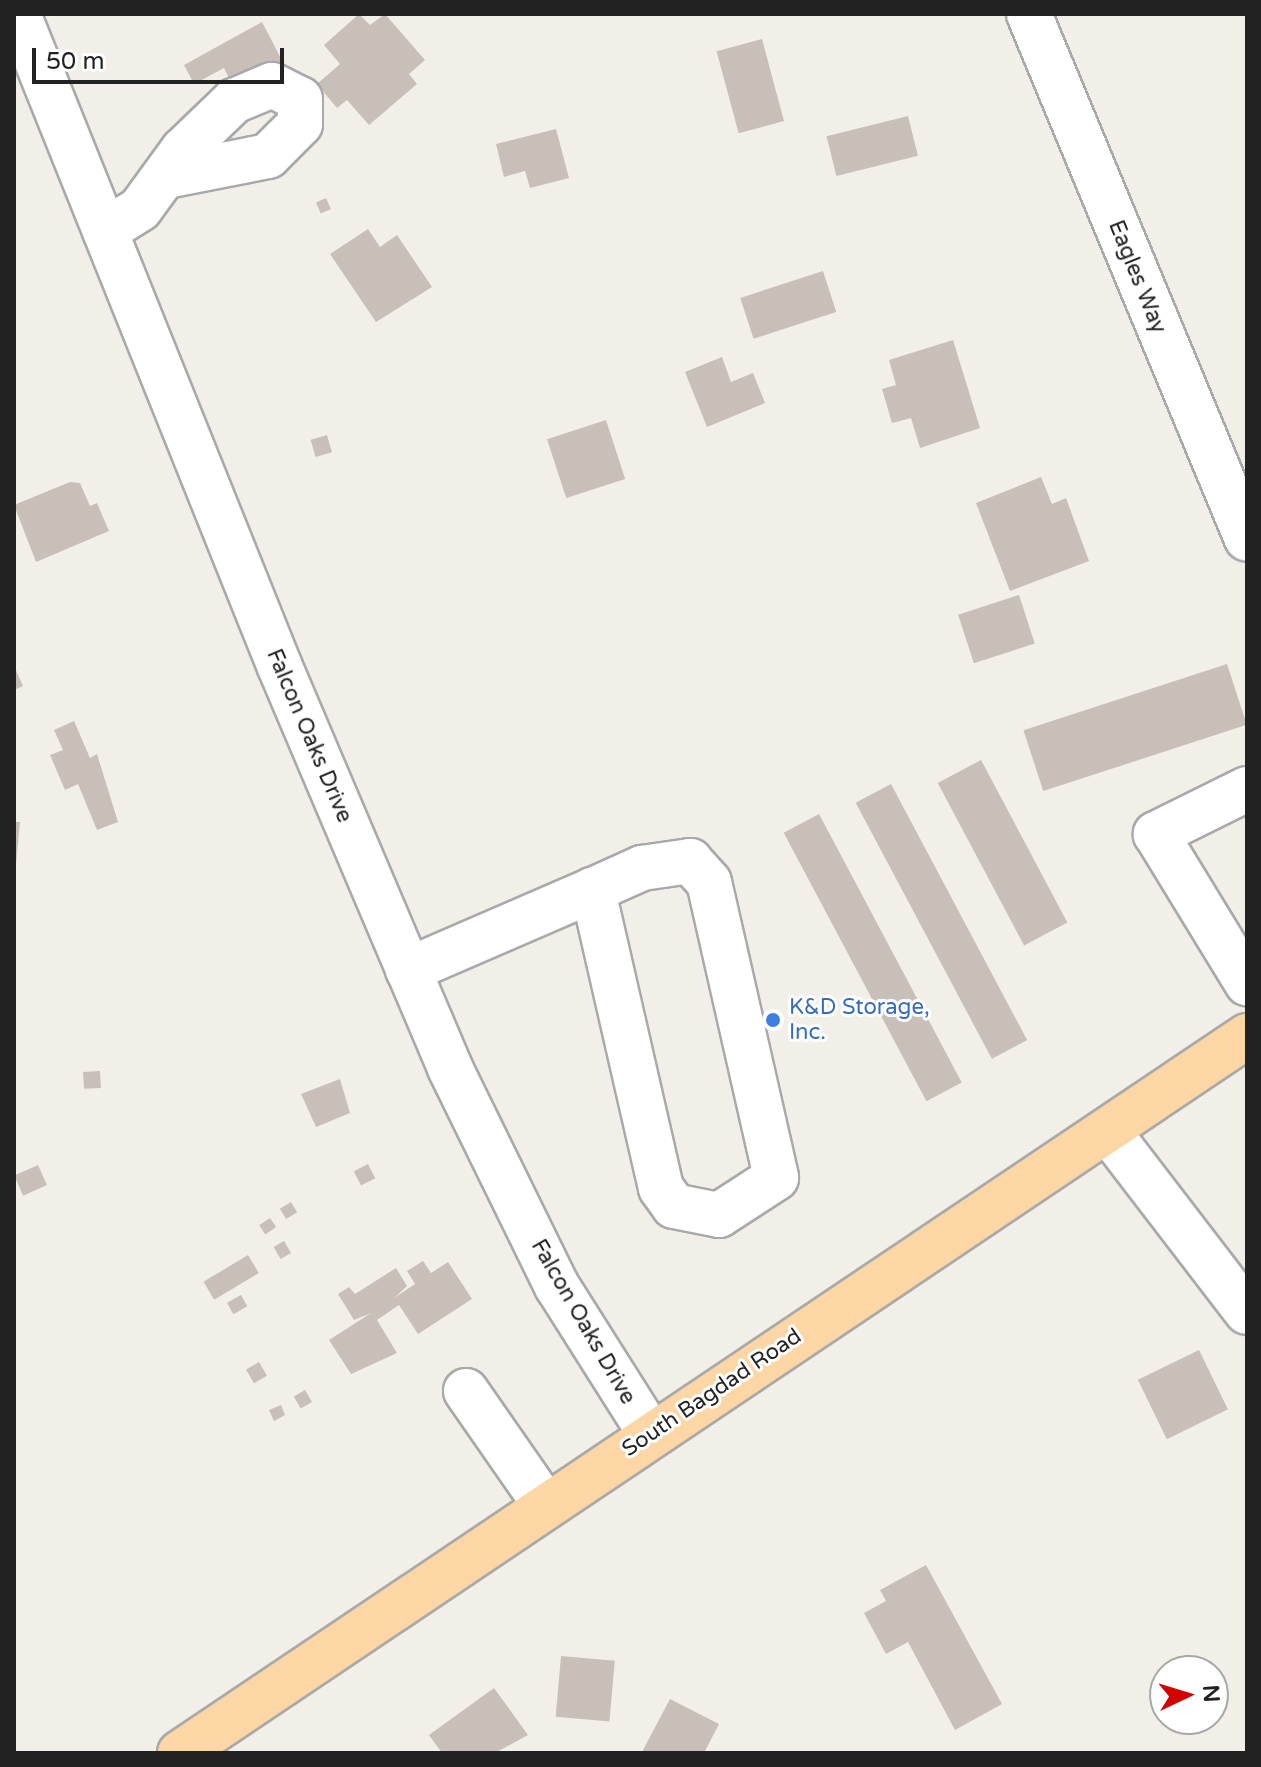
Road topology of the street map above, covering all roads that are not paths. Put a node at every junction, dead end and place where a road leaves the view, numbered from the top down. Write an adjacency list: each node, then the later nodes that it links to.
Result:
1 (18, 14): 4 (street, Falcon Oaks Drive)
2 (1029, 14): 5 (street, Eagles Way)
3 (172, 175): 4 (street)
4 (105, 231): 8 (street, Falcon Oaks Drive)
5 (1247, 539)
6 (1247, 789): 9 (street)
7 (593, 890): 7 (street); 8 (street)
8 (408, 970): 14 (street, Falcon Oaks Drive)
9 (1247, 983)
10 (1247, 1036): 11 (main road, South Bagdad Road)
11 (1108, 1131): 12 (street); 14 (main road, South Bagdad Road)
12 (1247, 1312)
13 (466, 1391): 15 (street)
14 (650, 1433): 15 (main road, South Bagdad Road)
15 (546, 1506): 16 (main road, South Bagdad Road)
16 (180, 1753)

